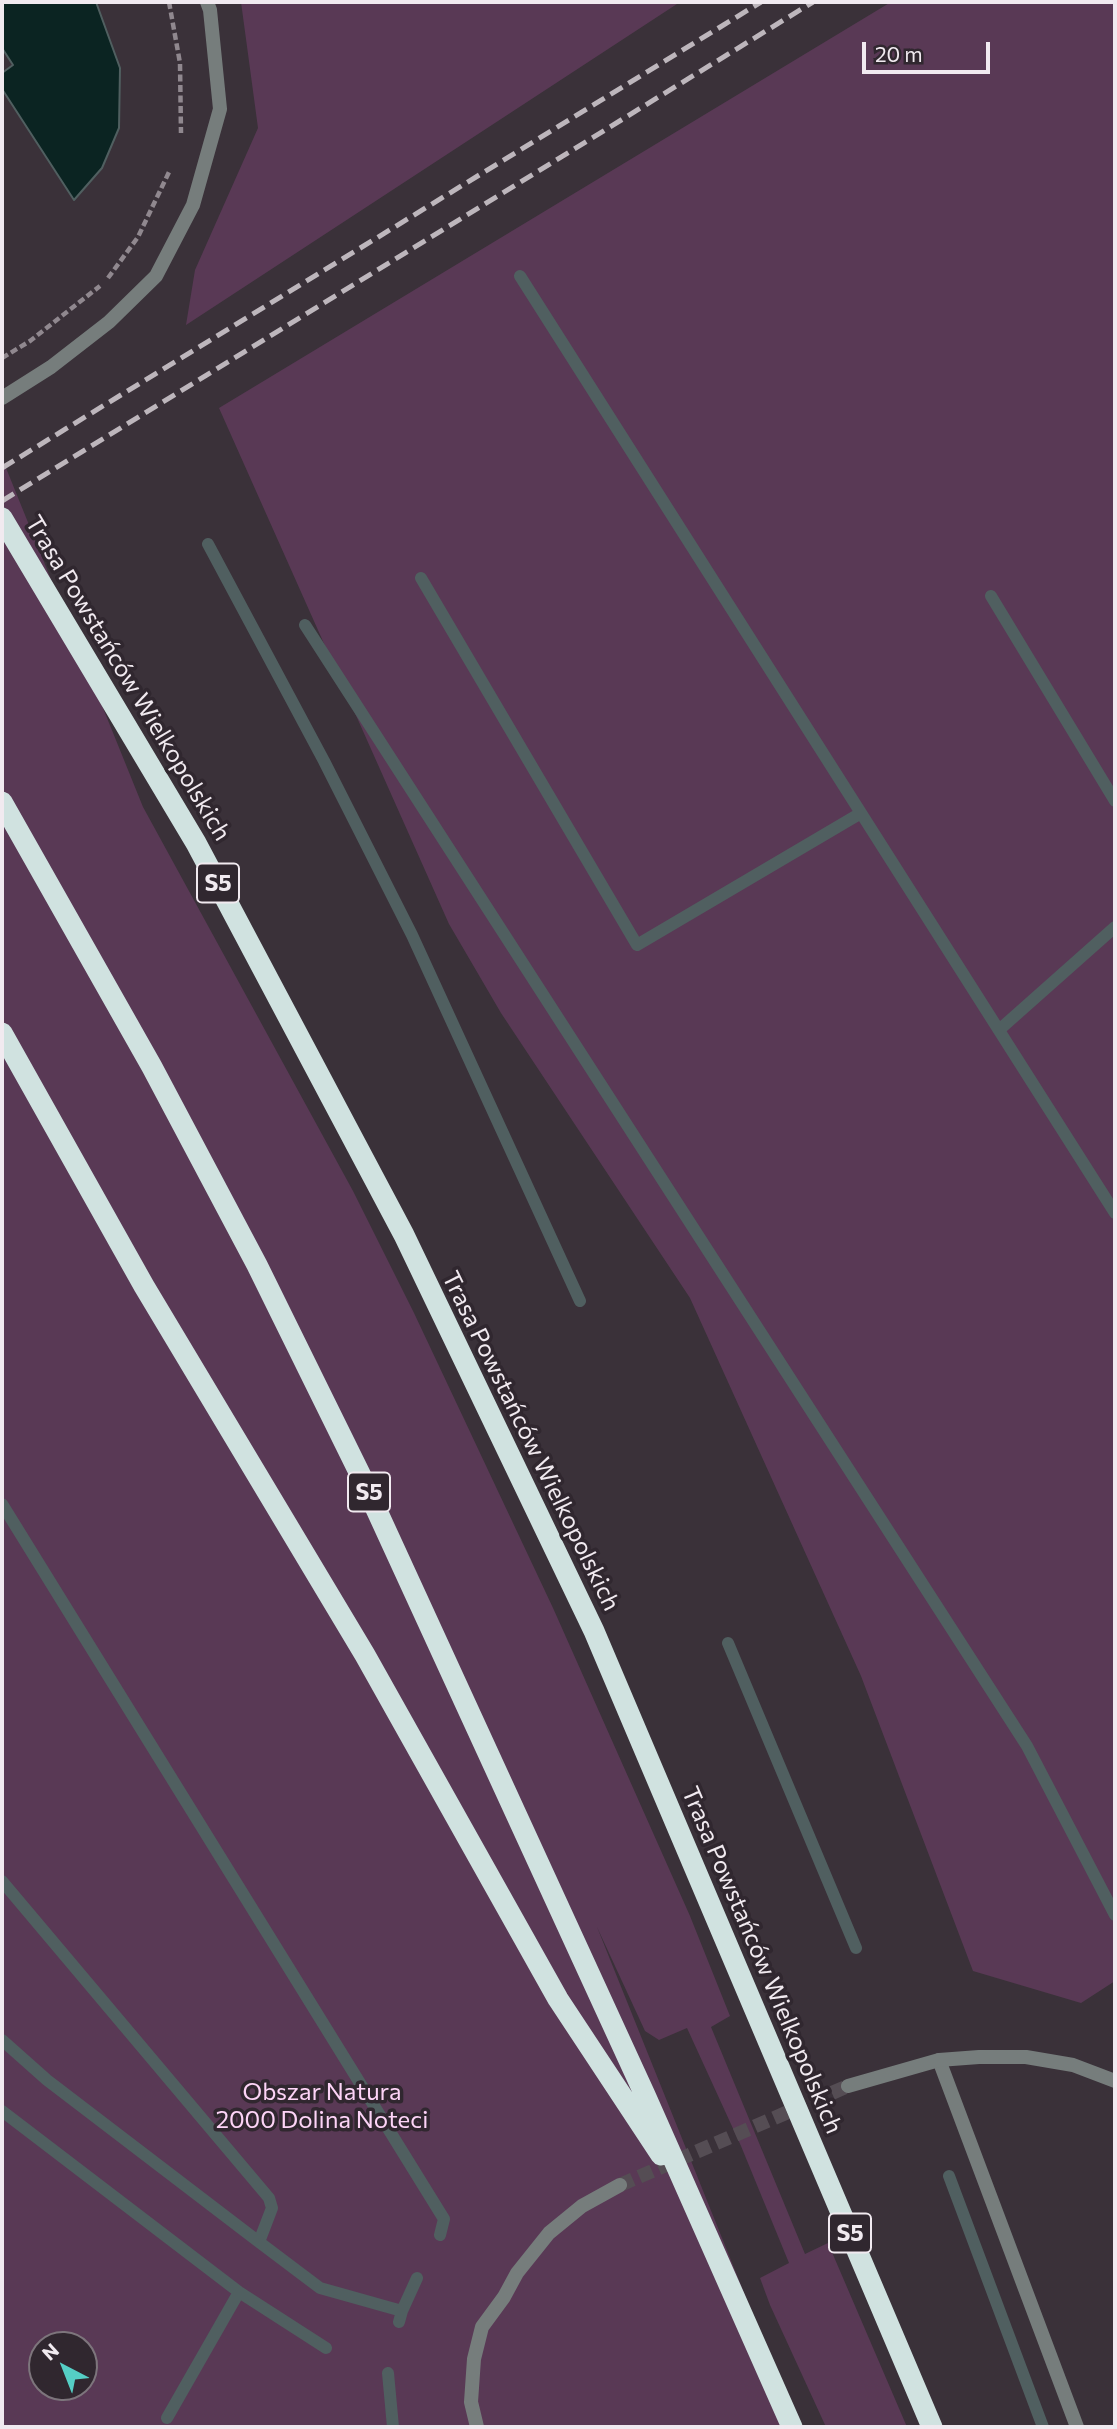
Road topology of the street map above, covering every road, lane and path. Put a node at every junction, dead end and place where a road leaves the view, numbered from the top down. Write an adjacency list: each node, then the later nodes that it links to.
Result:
1 (169, 2): 3 (path)
2 (206, 2): 6 (street)
3 (181, 147)
4 (170, 169): 5 (path)
5 (2, 358)
6 (2, 398)
7 (2, 518): 17 (highway, Trasa Powstańców Wielkopolskich / S5)
8 (2, 802): 14 (highway, S5)
9 (2, 1032): 14 (highway)
10 (939, 2060): 11 (street); 12 (street); 18 (street)
11 (1115, 2081)
12 (848, 2086)
13 (620, 2185): 15 (street)
14 (693, 2204): 16 (highway, S5)
15 (477, 2427)
16 (792, 2427)
17 (932, 2427)
18 (1077, 2427)

